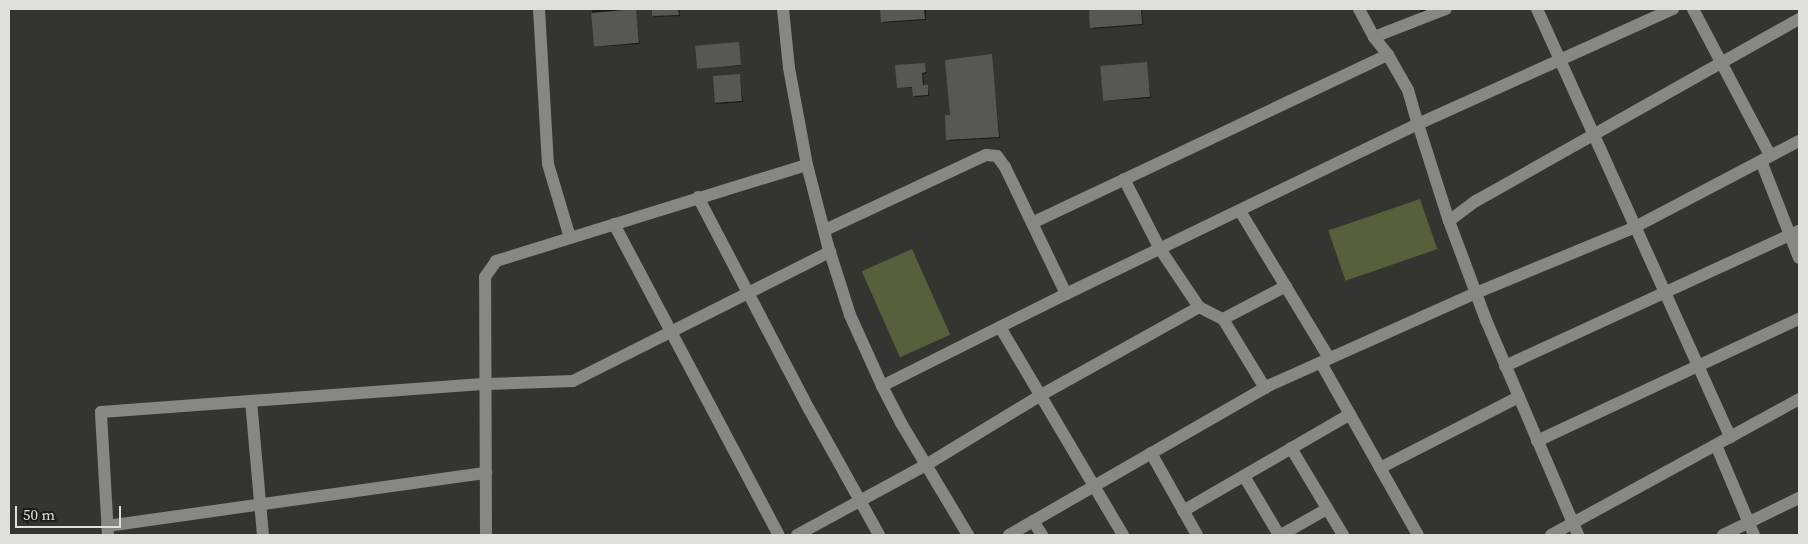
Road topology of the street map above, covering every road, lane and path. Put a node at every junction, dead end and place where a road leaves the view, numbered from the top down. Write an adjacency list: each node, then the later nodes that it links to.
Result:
1 (539, 9): 27 (street)
2 (783, 9): 17 (street)
3 (1359, 9): 9 (street)
4 (1446, 9): 9 (street)
5 (1537, 9): 11 (street)
6 (1673, 9): 11 (street)
7 (1693, 9): 12 (street)
8 (1799, 19): 12 (street)
9 (1374, 37): 10 (street)
10 (1388, 55): 13 (street); 18 (street)
11 (1560, 60): 13 (street); 14 (street)
12 (1722, 63): 14 (street); 16 (street)
13 (1418, 124): 20 (street); 21 (street)
14 (1594, 134): 21 (street); 24 (street)
15 (1799, 141): 16 (street)
16 (1765, 158): 24 (street); 26 (street)
17 (807, 165): 19 (street); 25 (street)
18 (1124, 179): 22 (street); 28 (street)
19 (698, 198): 23 (street); 34 (street)
20 (1240, 211): 28 (street); 31 (street)
21 (1449, 222): 32 (street)
22 (1032, 223): 25 (street); 35 (street)
23 (614, 224): 27 (street); 40 (street)
24 (1635, 227): 32 (street); 33 (street)
25 (825, 230): 29 (street)
26 (1795, 233): 30 (street); 33 (street)
27 (570, 238): 44 (street)
28 (1160, 249): 35 (street); 36 (street)
29 (830, 252): 34 (street); 45 (street)
30 (1799, 258)
31 (1286, 286): 37 (street); 41 (street)
32 (1476, 293): 41 (street); 42 (street)
33 (1665, 293): 42 (street); 43 (street)
34 (748, 294): 40 (street); 63 (street)
35 (1066, 294): 39 (street)
36 (1199, 307): 37 (street); 47 (street)
37 (1223, 319): 46 (street)
38 (1799, 319): 43 (street)
39 (1000, 327): 45 (street); 47 (street)
40 (670, 331): 44 (street); 74 (street)
41 (1325, 361): 46 (street); 51 (street)
42 (1505, 366): 48 (street)
43 (1698, 366): 52 (street); 53 (street)
44 (486, 384): 50 (street); 59 (street)
45 (882, 386): 57 (street)
46 (1265, 388): 56 (street)
47 (1041, 395): 57 (street); 61 (street)
48 (1519, 397): 53 (street); 58 (street)
49 (1799, 399): 52 (street)
50 (250, 401): 64 (street); 70 (street)
51 (1350, 414): 55 (street); 58 (street)
52 (1730, 437): 54 (street)
53 (1537, 441): 69 (street)
54 (1716, 445): 68 (street); 69 (street)
55 (1291, 448): 60 (street); 65 (street)
56 (1151, 453): 61 (street); 66 (street)
57 (926, 465): 63 (street); 77 (street)
58 (1380, 468): 71 (street)
59 (486, 473): 64 (street); 73 (street)
60 (1244, 476): 66 (street); 82 (street)
61 (1094, 486): 67 (street); 80 (street)
62 (1799, 498): 68 (street)
63 (860, 501): 75 (street); 76 (street)
64 (259, 505): 70 (street); 72 (street)
65 (1327, 509): 82 (street); 83 (street)
66 (1183, 511): 81 (street)
67 (1033, 521): 78 (street); 79 (street)
68 (1749, 522): 85 (street); 86 (street)
69 (1575, 529): 84 (street)
70 (107, 530)
71 (1413, 534)
72 (263, 535)
73 (486, 535)
74 (779, 535)
75 (797, 535)
76 (879, 535)
77 (968, 535)
78 (1009, 535)
79 (1042, 535)
80 (1123, 535)
81 (1197, 535)
82 (1280, 535)
83 (1343, 535)
84 (1551, 535)
85 (1723, 535)
86 (1754, 535)

